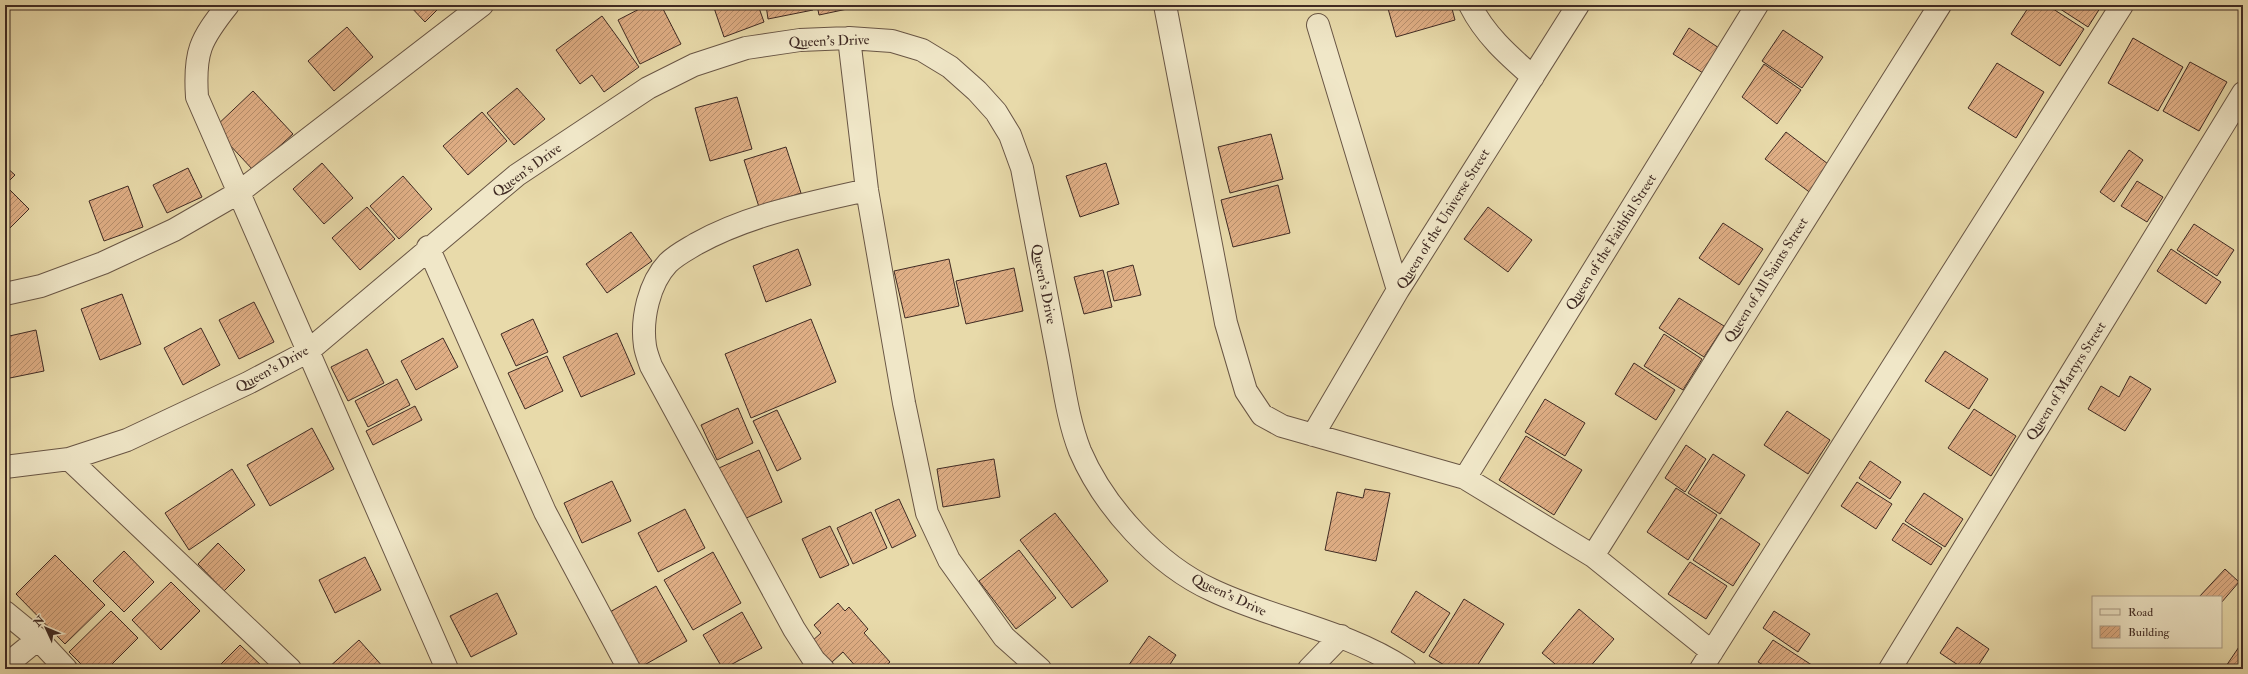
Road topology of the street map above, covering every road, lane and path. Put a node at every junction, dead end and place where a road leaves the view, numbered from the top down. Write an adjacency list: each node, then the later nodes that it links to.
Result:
1 (228, 5): 14 (street)
2 (482, 5): 14 (street)
3 (1165, 5): 19 (street)
4 (1470, 5): 11 (street)
5 (1578, 5): 11 (street, Queen of the Universe Street)
6 (1757, 5): 22 (street, Queen of the Faithful Street)
7 (1940, 5): 23 (street, Queen of All Saints Street)
8 (2122, 5): 27 (street)
9 (1318, 24): 16 (street)
10 (848, 38): 13 (street); 15 (street, Queen's Drive); 25 (street, Queen's Drive)
11 (1533, 77): 16 (street, Queen of the Universe Street)
12 (2243, 93): 37 (street, Queen of Martyrs Street)
13 (867, 190): 33 (street); 34 (street)
14 (238, 193): 17 (street); 18 (street)
15 (428, 247): 18 (street, Queen's Drive); 32 (street)
16 (1398, 290): 19 (street, Queen of the Universe Street)
17 (5, 294)
18 (307, 352): 20 (street, Queen's Drive); 31 (street)
19 (1313, 435): 22 (street)
20 (69, 459): 21 (street, Queen's Drive); 30 (street)
21 (5, 468)
22 (1465, 478): 23 (street)
23 (1593, 556): 27 (street)
24 (5, 612): 26 (street)
25 (1341, 636): 35 (street); 36 (street, Queen's Drive)
26 (38, 639): 28 (street); 29 (street)
27 (1707, 661)
28 (5, 666)
29 (66, 669)
30 (290, 669)
31 (447, 669)
32 (629, 669)
33 (823, 669)
34 (1040, 669)
35 (1309, 669)
36 (1405, 669)
37 (1890, 669)

